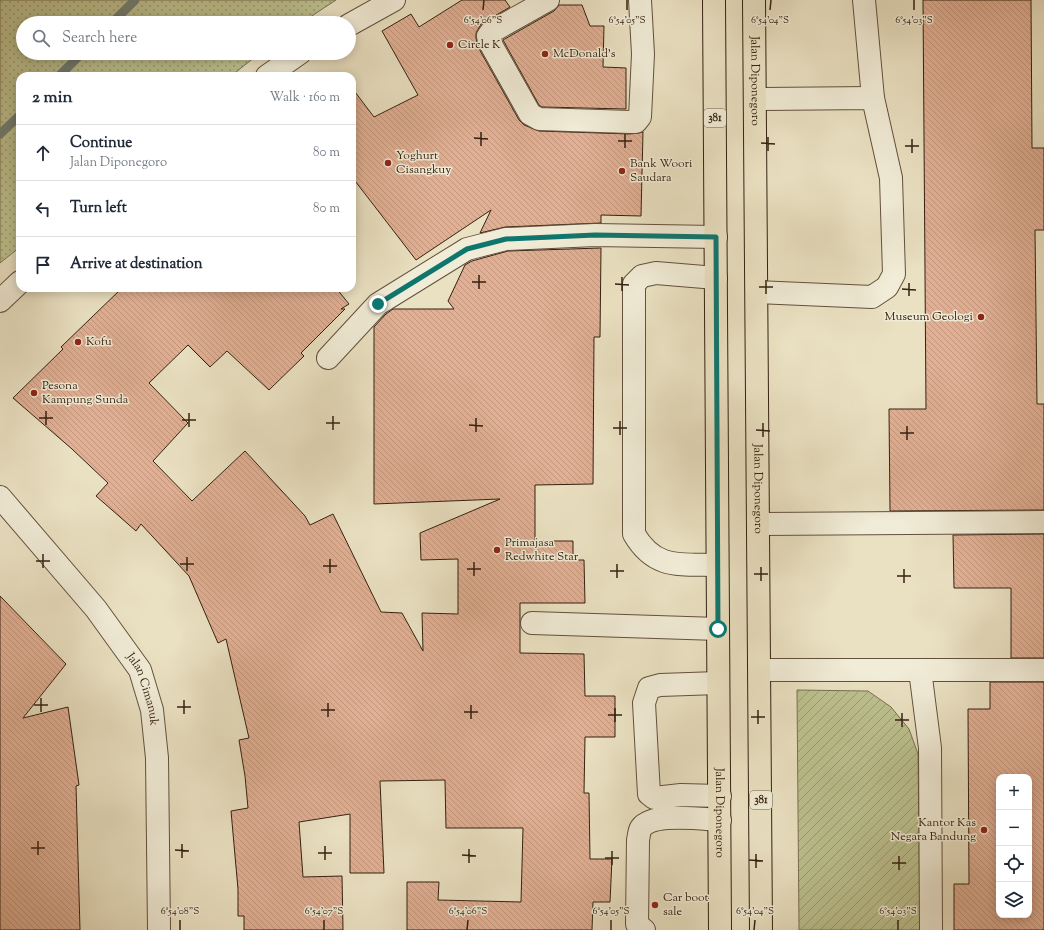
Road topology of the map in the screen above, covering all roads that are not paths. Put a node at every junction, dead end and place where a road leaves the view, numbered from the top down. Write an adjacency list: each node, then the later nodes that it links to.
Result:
1 (394, 0): 7 (street)
2 (548, 0): 3 (street)
3 (640, 0)
4 (714, 0): 12 (main road, Jalan Diponegoro / 381)
5 (754, 0): 11 (main road, Jalan Diponegoro / 381)
6 (864, 0): 10 (street)
7 (356, 21)
8 (290, 60): 9 (street)
9 (273, 72)
10 (873, 98): 11 (street); 15 (street)
11 (755, 99): 15 (main road, Jalan Diponegoro / 381)
12 (716, 237): 13 (main road, Jalan Diponegoro / 381); 17 (street)
13 (716, 278): 21 (main road, Jalan Diponegoro / 381); 21 (street)
14 (16, 286): 16 (street)
15 (757, 292): 20 (main road, Jalan Diponegoro / 381)
16 (0, 301)
17 (328, 358)
18 (0, 497): 30 (street, Jalan Cimanuk)
19 (1044, 522): 20 (street)
20 (758, 524): 24 (main road, Jalan Diponegoro / 381)
21 (718, 565): 23 (main road, Jalan Diponegoro / 381)
22 (532, 623): 23 (street)
23 (718, 629): 27 (main road, Jalan Diponegoro / 381)
24 (760, 670): 25 (street); 33 (main road, Jalan Diponegoro / 381)
25 (920, 670): 26 (street); 34 (street)
26 (1044, 670)
27 (718, 684): 28 (main road, Jalan Diponegoro / 381); 28 (street)
28 (720, 796): 29 (main road, Jalan Diponegoro / 381)
29 (720, 820): 31 (street); 32 (main road, Jalan Diponegoro / 381)
30 (159, 930)
31 (644, 930)
32 (720, 930)
33 (762, 930)
34 (931, 930)

